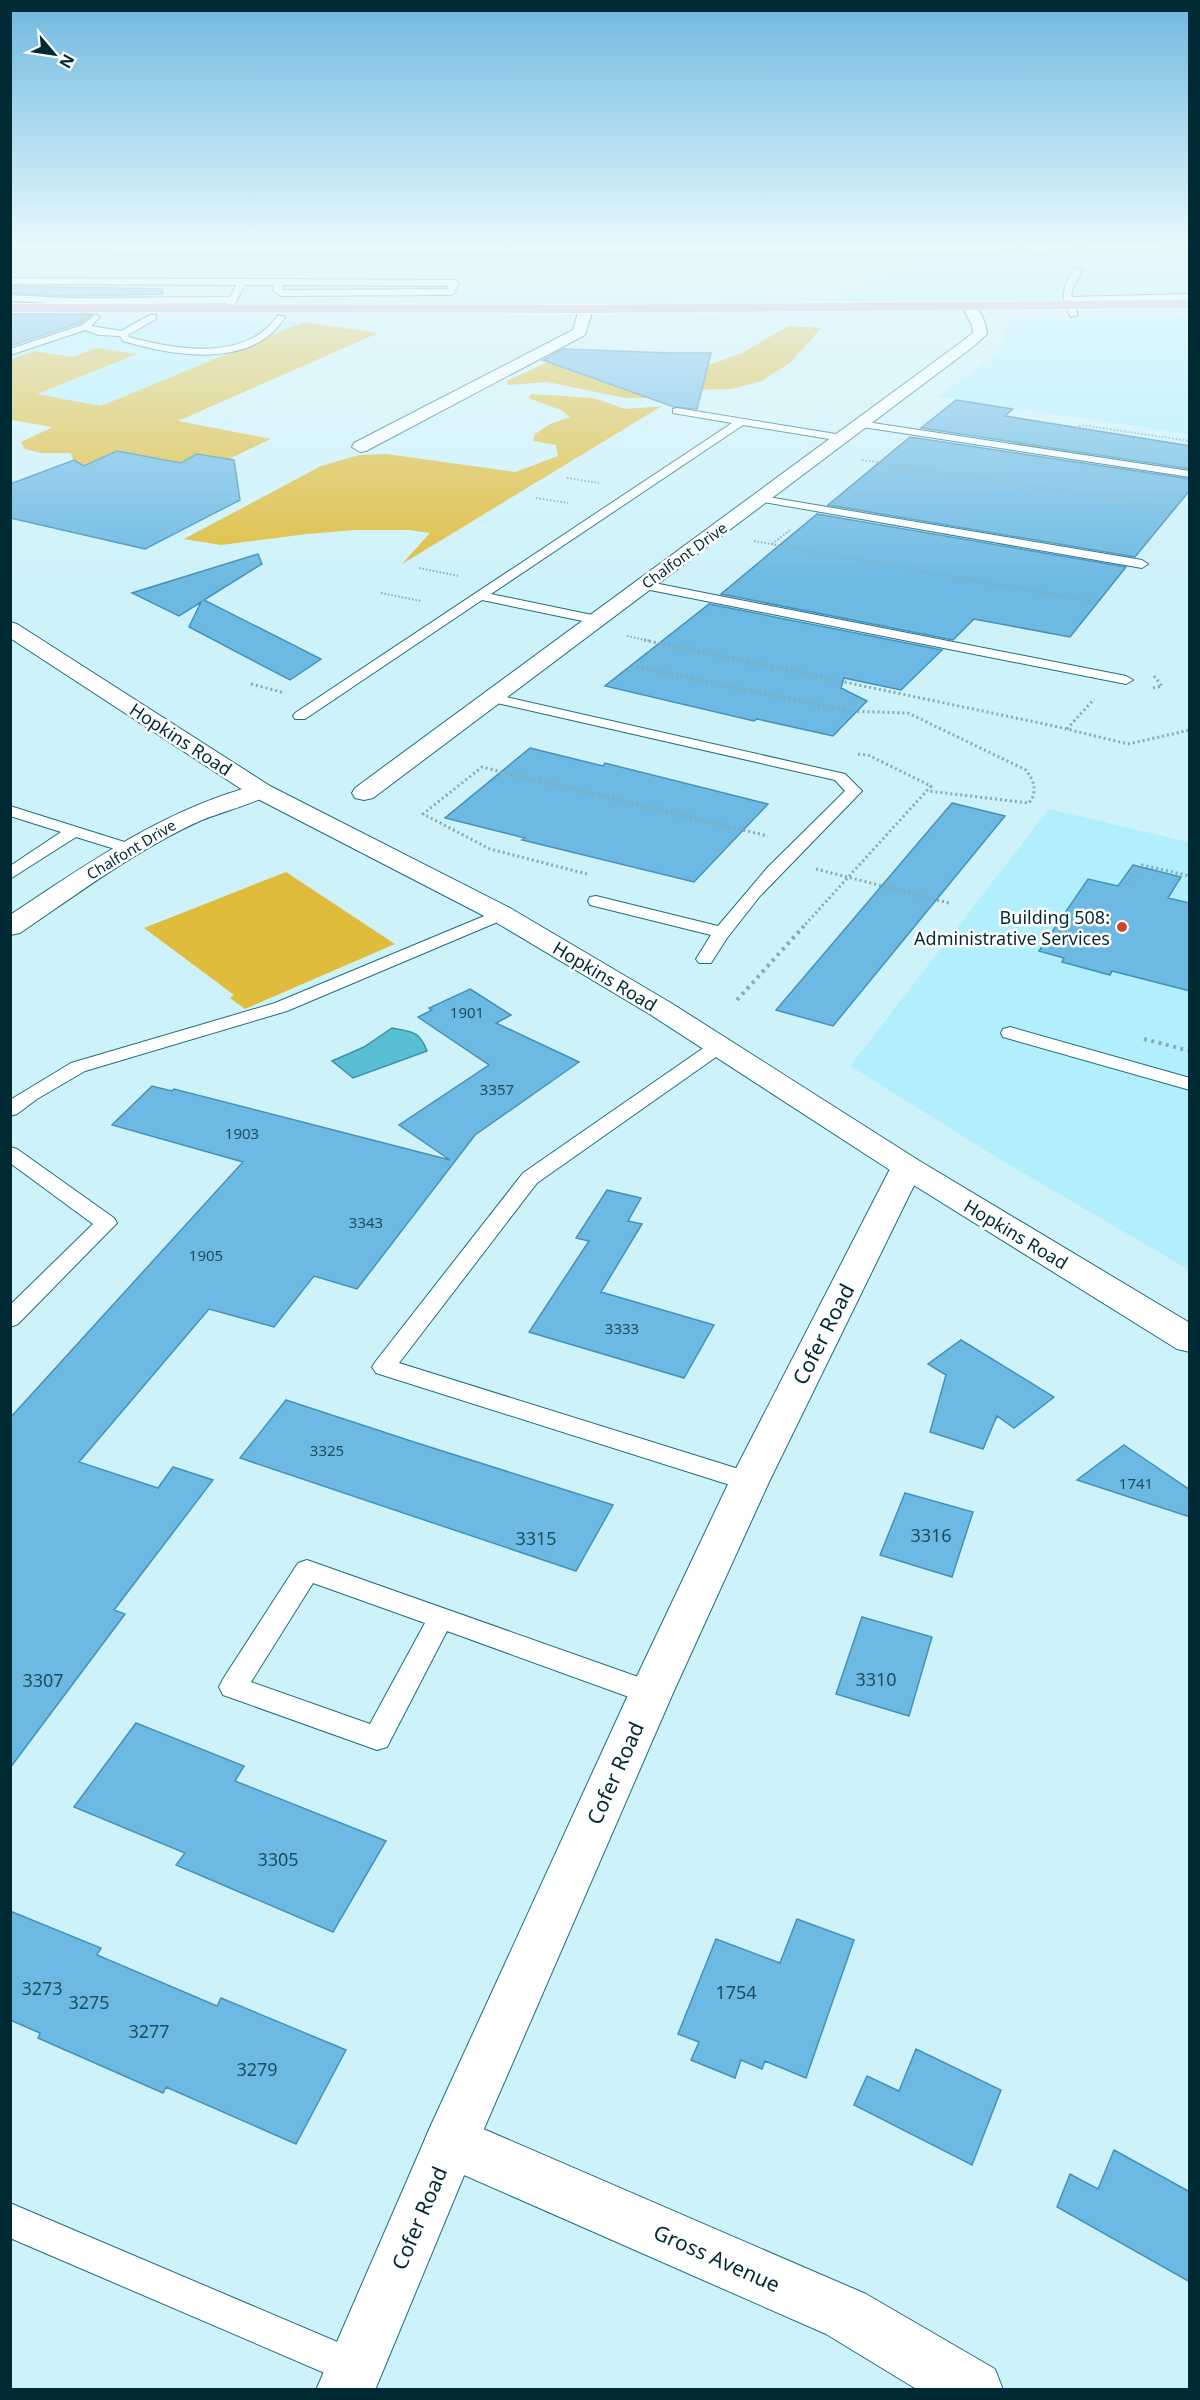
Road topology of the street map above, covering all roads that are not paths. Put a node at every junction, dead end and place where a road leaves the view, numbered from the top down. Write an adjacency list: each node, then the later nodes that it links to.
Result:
1 (528, 359): 7 (street)
2 (948, 359): 5 (street, Chalfont Drive)
3 (677, 411): 4 (lane)
4 (741, 422): 6 (lane); 12 (lane)
5 (860, 424): 6 (street, Chalfont Drive); 8 (lane)
6 (842, 438): 9 (street, Chalfont Drive)
7 (360, 447)
8 (1190, 474)
9 (762, 499): 10 (lane); 11 (street, Chalfont Drive)
10 (1142, 564)
11 (644, 585): 13 (street, Chalfont Drive); 15 (lane)
12 (481, 596): 13 (lane); 17 (lane)
13 (597, 620): 16 (street, Chalfont Drive)
14 (10, 628): 18 (street, Hopkins Road)
15 (1126, 680)
16 (493, 698): 19 (street, Chalfont Drive); 27 (lane)
17 (300, 716)
18 (261, 791): 22 (street, Chalfont Drive); 25 (street, Hopkins Road)
19 (364, 793)
20 (10, 812): 21 (lane)
21 (74, 831): 22 (lane); 23 (lane)
22 (128, 848): 26 (street, Chalfont Drive)
23 (10, 874)
24 (596, 901): 27 (lane)
25 (501, 914): 30 (street, Hopkins Road); 32 (lane)
26 (10, 927)
27 (720, 932): 28 (lane)
28 (705, 960)
29 (1010, 1034): 31 (lane)
30 (719, 1046): 34 (street, Hopkins Road); 37 (lane)
31 (1190, 1084)
32 (10, 1110)
33 (10, 1153): 35 (lane)
34 (907, 1167): 36 (street, Hopkins Road); 37 (street, Cofer Road)
35 (10, 1318)
36 (1190, 1340)
37 (749, 1482): 39 (street, Cofer Road)
38 (441, 1618): 38 (lane); 39 (lane)
39 (651, 1693): 40 (street, Cofer Road)
40 (451, 2142): 42 (street, Cofer Road); 43 (street, Gross Avenue)
41 (10, 2220): 42 (lane)
42 (350, 2379)
43 (974, 2390)

